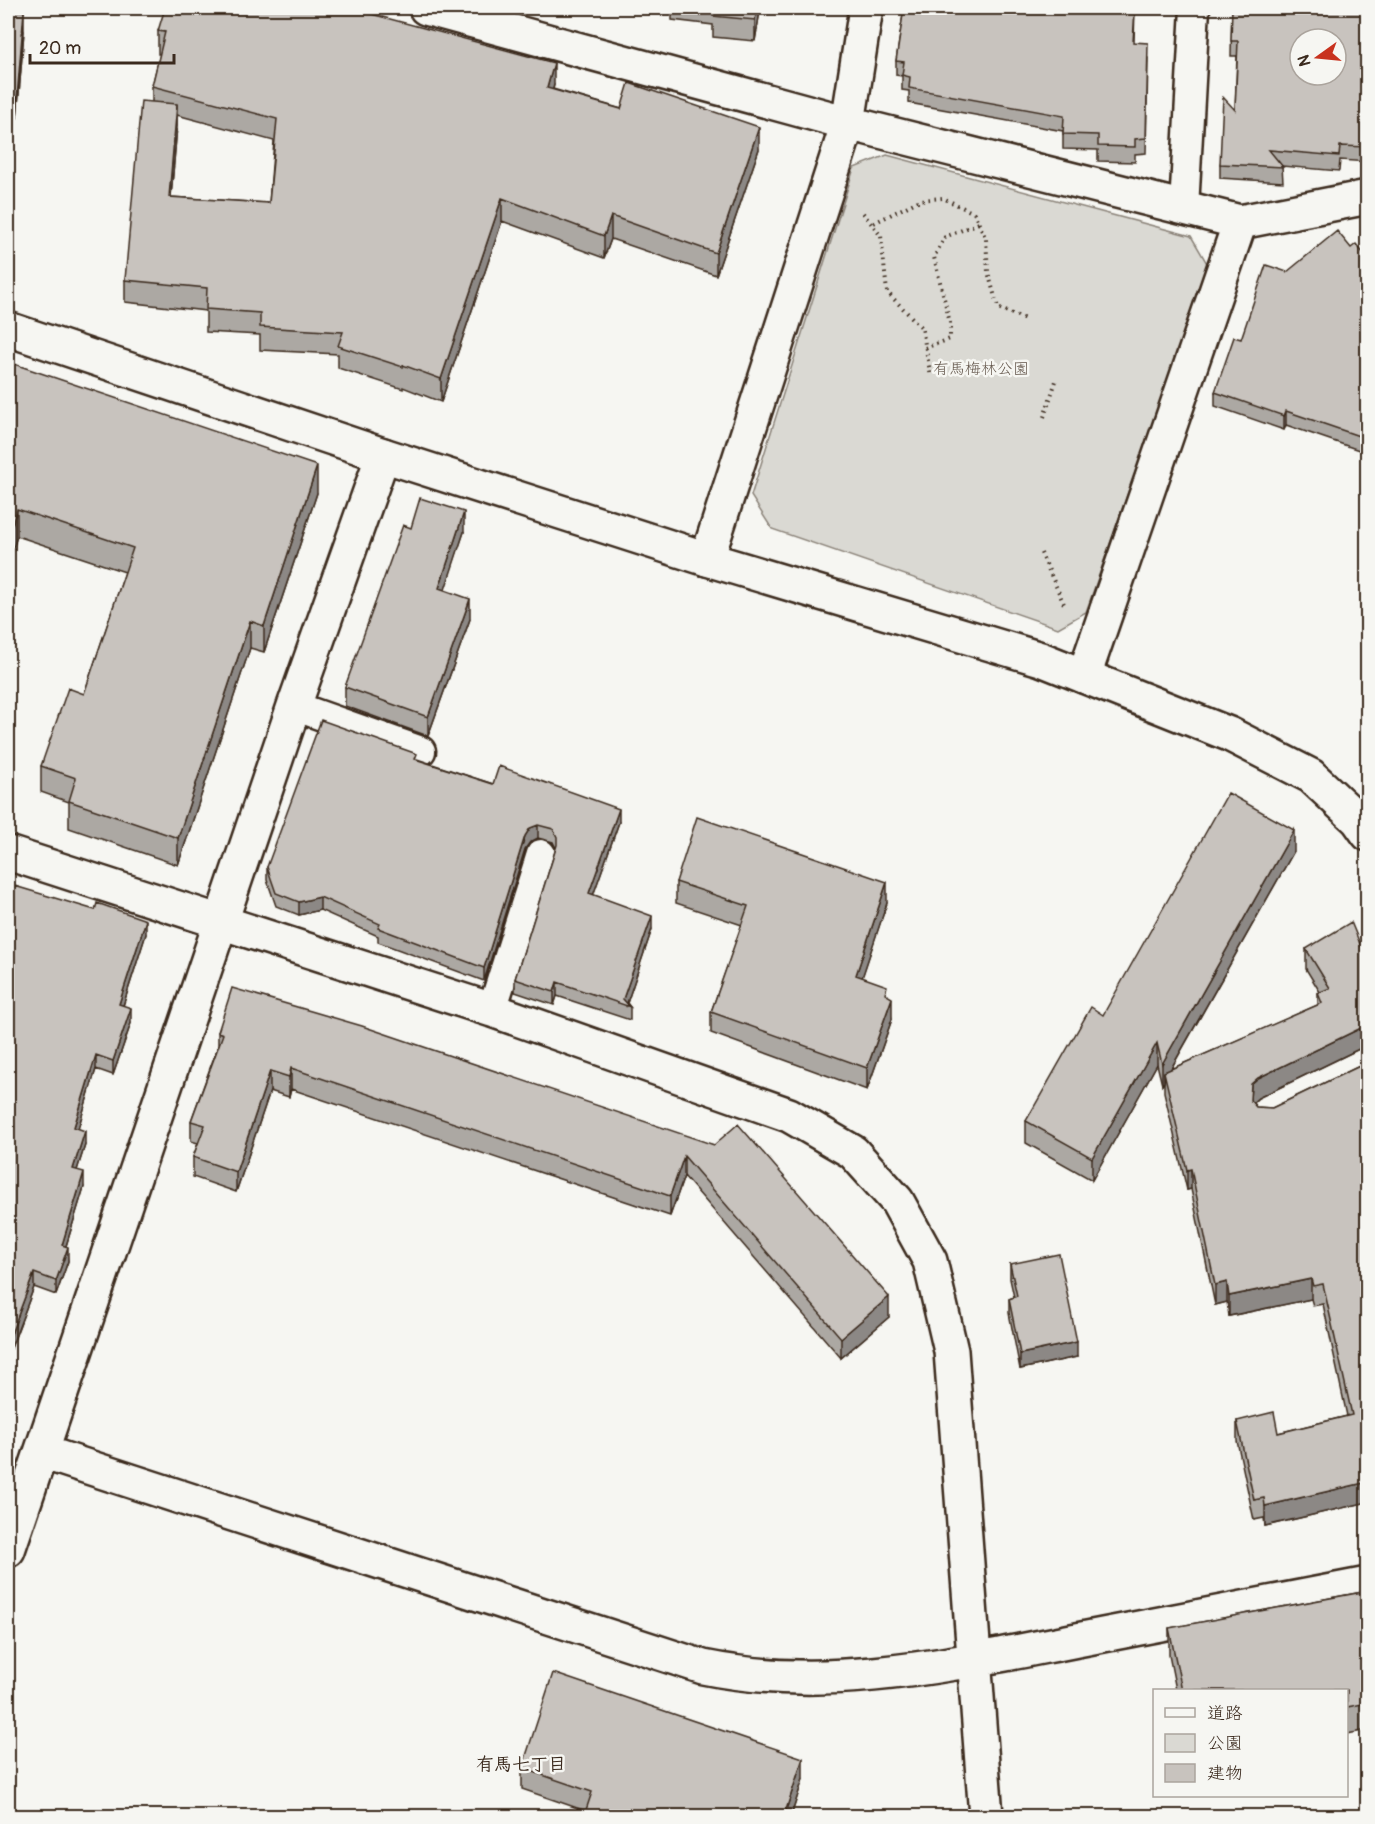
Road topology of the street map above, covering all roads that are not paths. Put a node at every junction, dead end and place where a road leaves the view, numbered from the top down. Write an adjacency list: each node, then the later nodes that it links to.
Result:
1 (426, 8): 4 (street)
2 (866, 8): 4 (street)
3 (1195, 8): 6 (lane)
4 (848, 123): 6 (street); 10 (street)
5 (1368, 197): 7 (street)
6 (1184, 208): 7 (street)
7 (1240, 222): 11 (street)
8 (8, 329): 9 (street)
9 (383, 455): 10 (street); 12 (street)
10 (707, 559): 11 (street)
11 (1084, 676): 14 (street)
12 (294, 706): 13 (lane); 17 (street)
13 (421, 751)
14 (1368, 834)
15 (8, 853): 17 (street)
16 (541, 854): 18 (lane)
17 (221, 920): 18 (street); 19 (street)
18 (492, 1010): 22 (street)
19 (42, 1452): 20 (street); 22 (street)
20 (8, 1550)
21 (1368, 1584): 22 (street)
22 (973, 1660): 23 (street)
23 (986, 1816)

